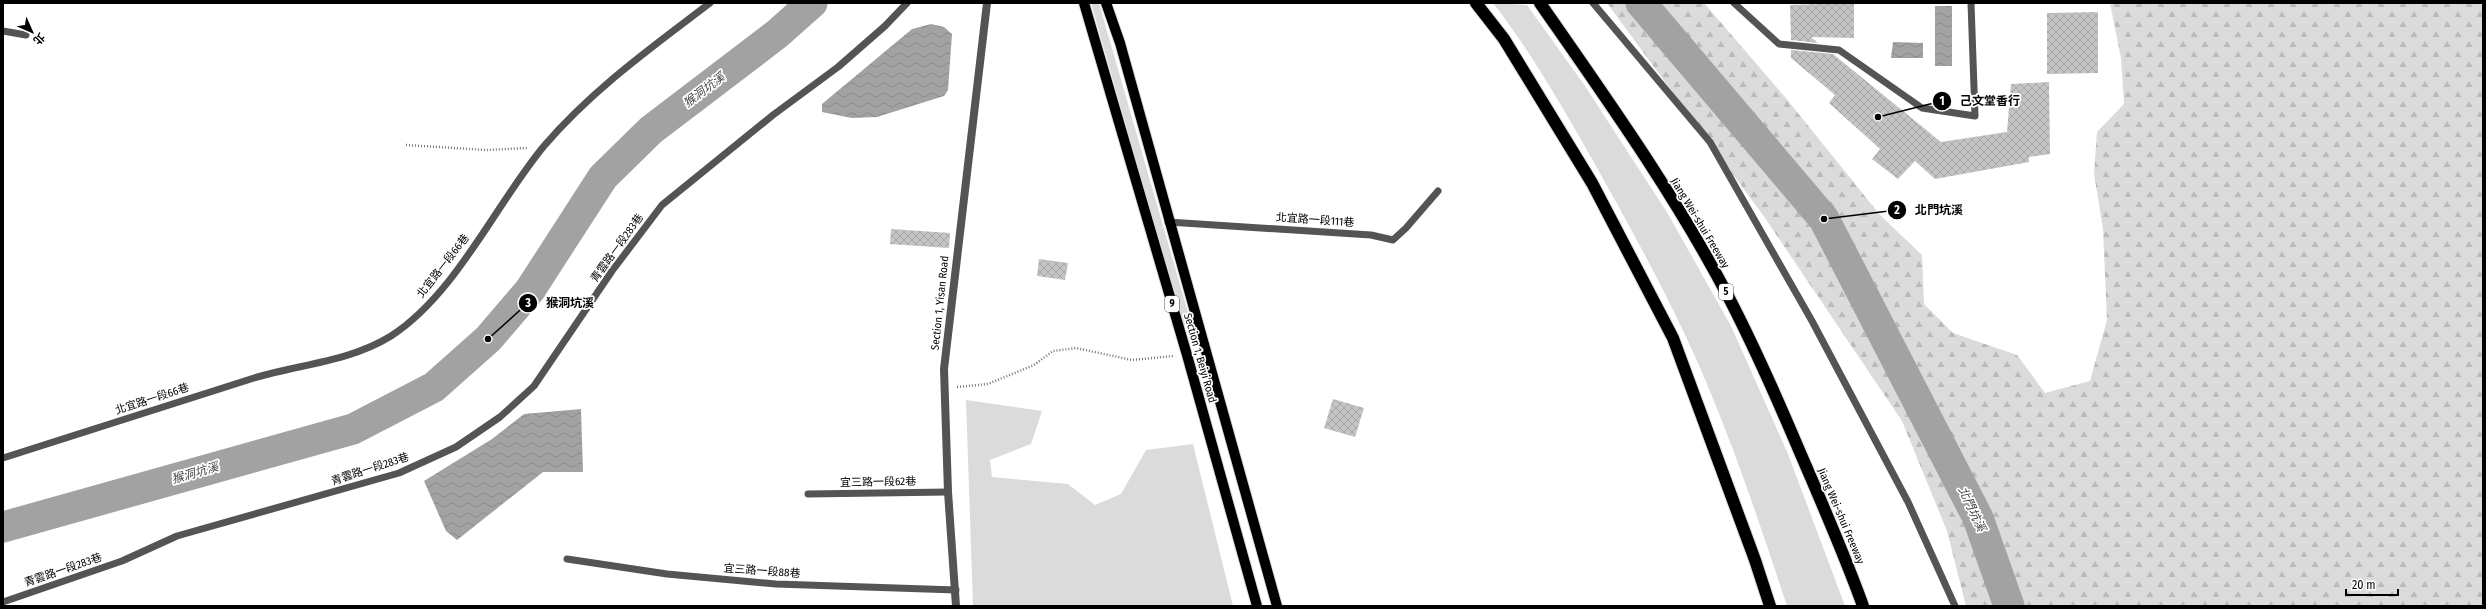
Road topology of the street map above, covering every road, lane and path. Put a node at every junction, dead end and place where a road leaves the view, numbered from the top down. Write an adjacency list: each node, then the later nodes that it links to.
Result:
1 (710, 3): 14 (lane, 北宜路一段66巷)
2 (907, 3): 24 (lane, 青雲路一段283巷)
3 (987, 3): 18 (street, Section 1, Yisan Road)
4 (1084, 3): 17 (main road, Section 1, Beiyi Road / 9)
5 (1106, 3): 16 (main road, Section 1, Beiyi Road / 9)
6 (1476, 3): 28 (highway)
7 (1540, 3): 29 (highway, Jiang Wei-shui Freeway / 5)
8 (1593, 3): 30 (lane)
9 (1734, 3): 10 (lane)
10 (1971, 3)
11 (3, 31): 12 (lane)
12 (26, 35)
13 (406, 145): 14 (path)
14 (544, 147): 19 (lane, 北宜路一段66巷)
15 (1438, 191): 16 (lane, 北宜路一段111巷)
16 (1168, 222): 27 (main road, Section 1, Beiyi Road / 9)
17 (1187, 355): 18 (path); 26 (main road, Section 1, Beiyi Road / 9)
18 (944, 388): 20 (street, Section 1, Yisan Road)
19 (3, 458)
20 (948, 492): 21 (lane, 宜三路一段62巷); 23 (street, Section 1, Yisan Road)
21 (808, 494)
22 (567, 559): 23 (lane, 宜三路一段88巷)
23 (956, 590): 25 (street, Section 1, Yisan Road)
24 (3, 602)
25 (956, 606)
26 (1257, 606)
27 (1277, 606)
28 (1770, 606)
29 (1863, 606)
30 (1955, 606)

